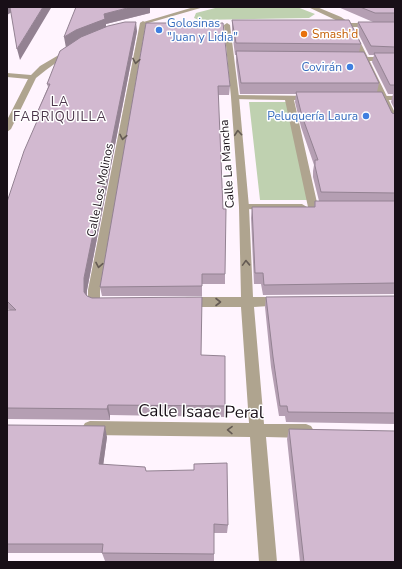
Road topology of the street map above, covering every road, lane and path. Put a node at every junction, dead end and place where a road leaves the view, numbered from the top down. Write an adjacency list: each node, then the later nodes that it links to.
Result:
1 (201, 7): 3 (street)
2 (312, 7): 7 (street)
3 (139, 24): 4 (street); 27 (street, Calle Los Molinos, one-way to 27)
4 (165, 24)
5 (227, 25): 15 (street, Calle La Mancha)
6 (326, 25): 7 (street)
7 (349, 25): 8 (street); 11 (street)
8 (395, 25)
9 (74, 48): 14 (street)
10 (343, 59): 11 (street)
11 (366, 59): 12 (street); 19 (street)
12 (395, 59)
13 (7, 75): 14 (street)
14 (33, 78): 22 (street)
15 (235, 98): 16 (street); 23 (street, Calle La Mancha, one-way to 15)
16 (289, 98): 17 (street); 23 (street)
17 (321, 98)
18 (360, 98): 19 (street)
19 (383, 98): 20 (street); 21 (street)
20 (395, 98)
21 (395, 122)
22 (7, 129)
23 (244, 207): 25 (street, Calle La Mancha, one-way to 23)
24 (178, 302): 25 (street, one-way to 25)
25 (247, 302): 26 (street); 29 (street, Calle La Mancha)
26 (294, 302)
27 (117, 303)
28 (77, 428): 29 (street, Calle Isaac Peral, one-way to 28)
29 (257, 430): 30 (street, Calle Isaac Peral); 31 (street, Calle La Mancha)
30 (318, 431)
31 (268, 562)

